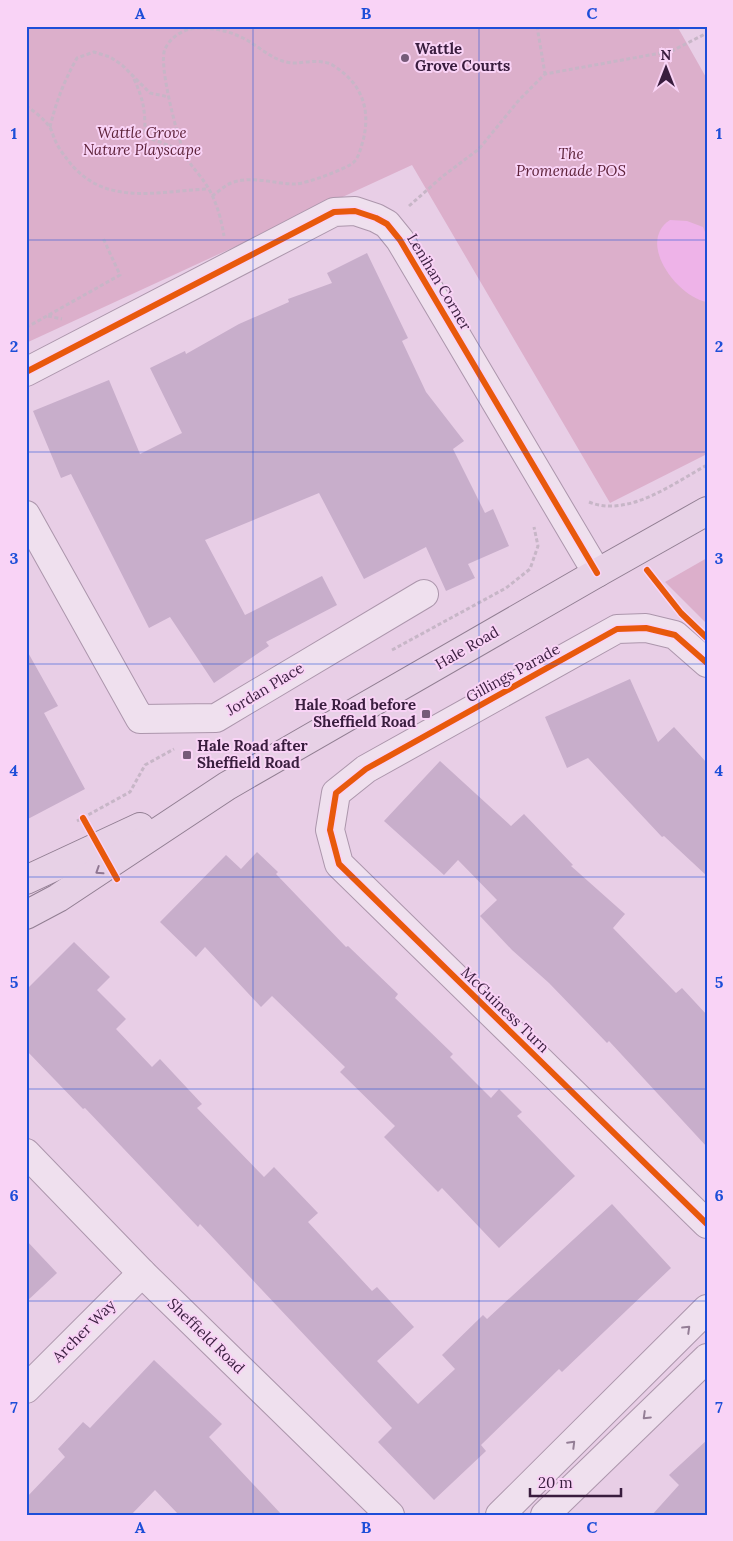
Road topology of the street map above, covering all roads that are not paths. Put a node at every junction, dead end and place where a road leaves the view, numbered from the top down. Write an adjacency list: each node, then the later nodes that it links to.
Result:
1 (26, 372): 4 (street, Lenihan Corner)
2 (707, 511): 4 (main road, Hale Road)
3 (26, 515): 5 (street, Jordan Place)
4 (597, 573): 7 (main road, Hale Road)
5 (424, 594)
6 (707, 663): 8 (street, Gillings Parade)
7 (227, 786): 9 (main road, Hale Road); 10 (main road, Hale Road, one-way to 10)
8 (336, 793): 12 (street, McGuiness Turn)
9 (26, 880)
10 (26, 915)
11 (26, 1153): 13 (street, Sheffield Road)
12 (707, 1224)
13 (142, 1273): 18 (street, Archer Way); 21 (street, Sheffield Road)
14 (707, 1309): 16 (street, one-way to 14)
15 (707, 1358): 17 (street)
16 (654, 1361): 17 (street); 19 (street, one-way to 16)
17 (677, 1386): 20 (street, one-way to 20)
18 (26, 1389)
19 (544, 1472): 20 (street); 22 (street)
20 (566, 1494): 23 (street)
21 (390, 1515)
22 (500, 1515)
23 (545, 1515)

